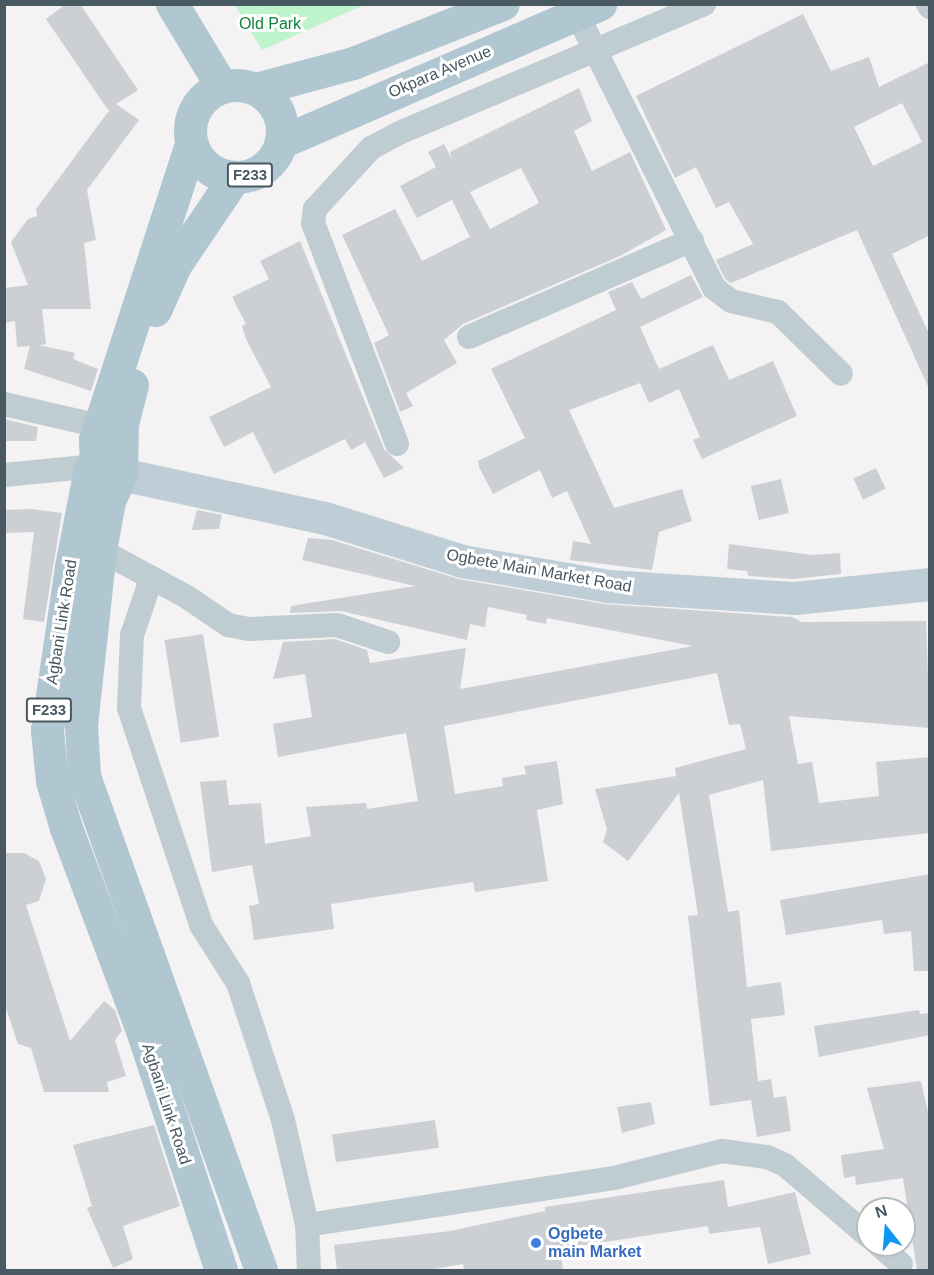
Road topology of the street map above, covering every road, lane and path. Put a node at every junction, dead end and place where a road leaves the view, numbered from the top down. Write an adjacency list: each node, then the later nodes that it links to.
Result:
1 (503, 4): 7 (main road)
2 (704, 4): 5 (street)
3 (582, 8): 5 (street); 9 (main road, Okpara Avenue)
4 (177, 15): 6 (main road, F233); 8 (main road, F233)
5 (599, 52): 11 (street); 16 (street)
6 (222, 87): 7 (main road); 8 (main road, F233)
7 (256, 89): 9 (main road, F233)
8 (191, 131): 10 (main road, F233); 15 (main road, Agbani Link Road / F233)
9 (281, 142): 10 (main road, F233)
10 (234, 178): 17 (main road, Agbani Link Road / F233)
11 (692, 240): 12 (street); 13 (street)
12 (469, 337)
13 (841, 374)
14 (4, 404): 15 (street)
15 (99, 426): 17 (main road, Agbani Link Road / F233)
16 (397, 444)
17 (108, 470): 18 (street); 19 (main road, Agbani Link Road / F233); 21 (street, Ogbete Main Market Road)
18 (4, 475)
19 (88, 543): 20 (street); 27 (main road, Agbani Link Road / F233); 28 (main road, Agbani Link Road / F233)
20 (151, 579): 22 (street); 23 (street)
21 (930, 584)
22 (388, 642)
23 (307, 1225): 24 (street); 29 (street)
24 (856, 1226)
25 (893, 1257): 26 (street)
26 (901, 1264)
27 (221, 1270)
28 (261, 1270)
29 (309, 1270)

